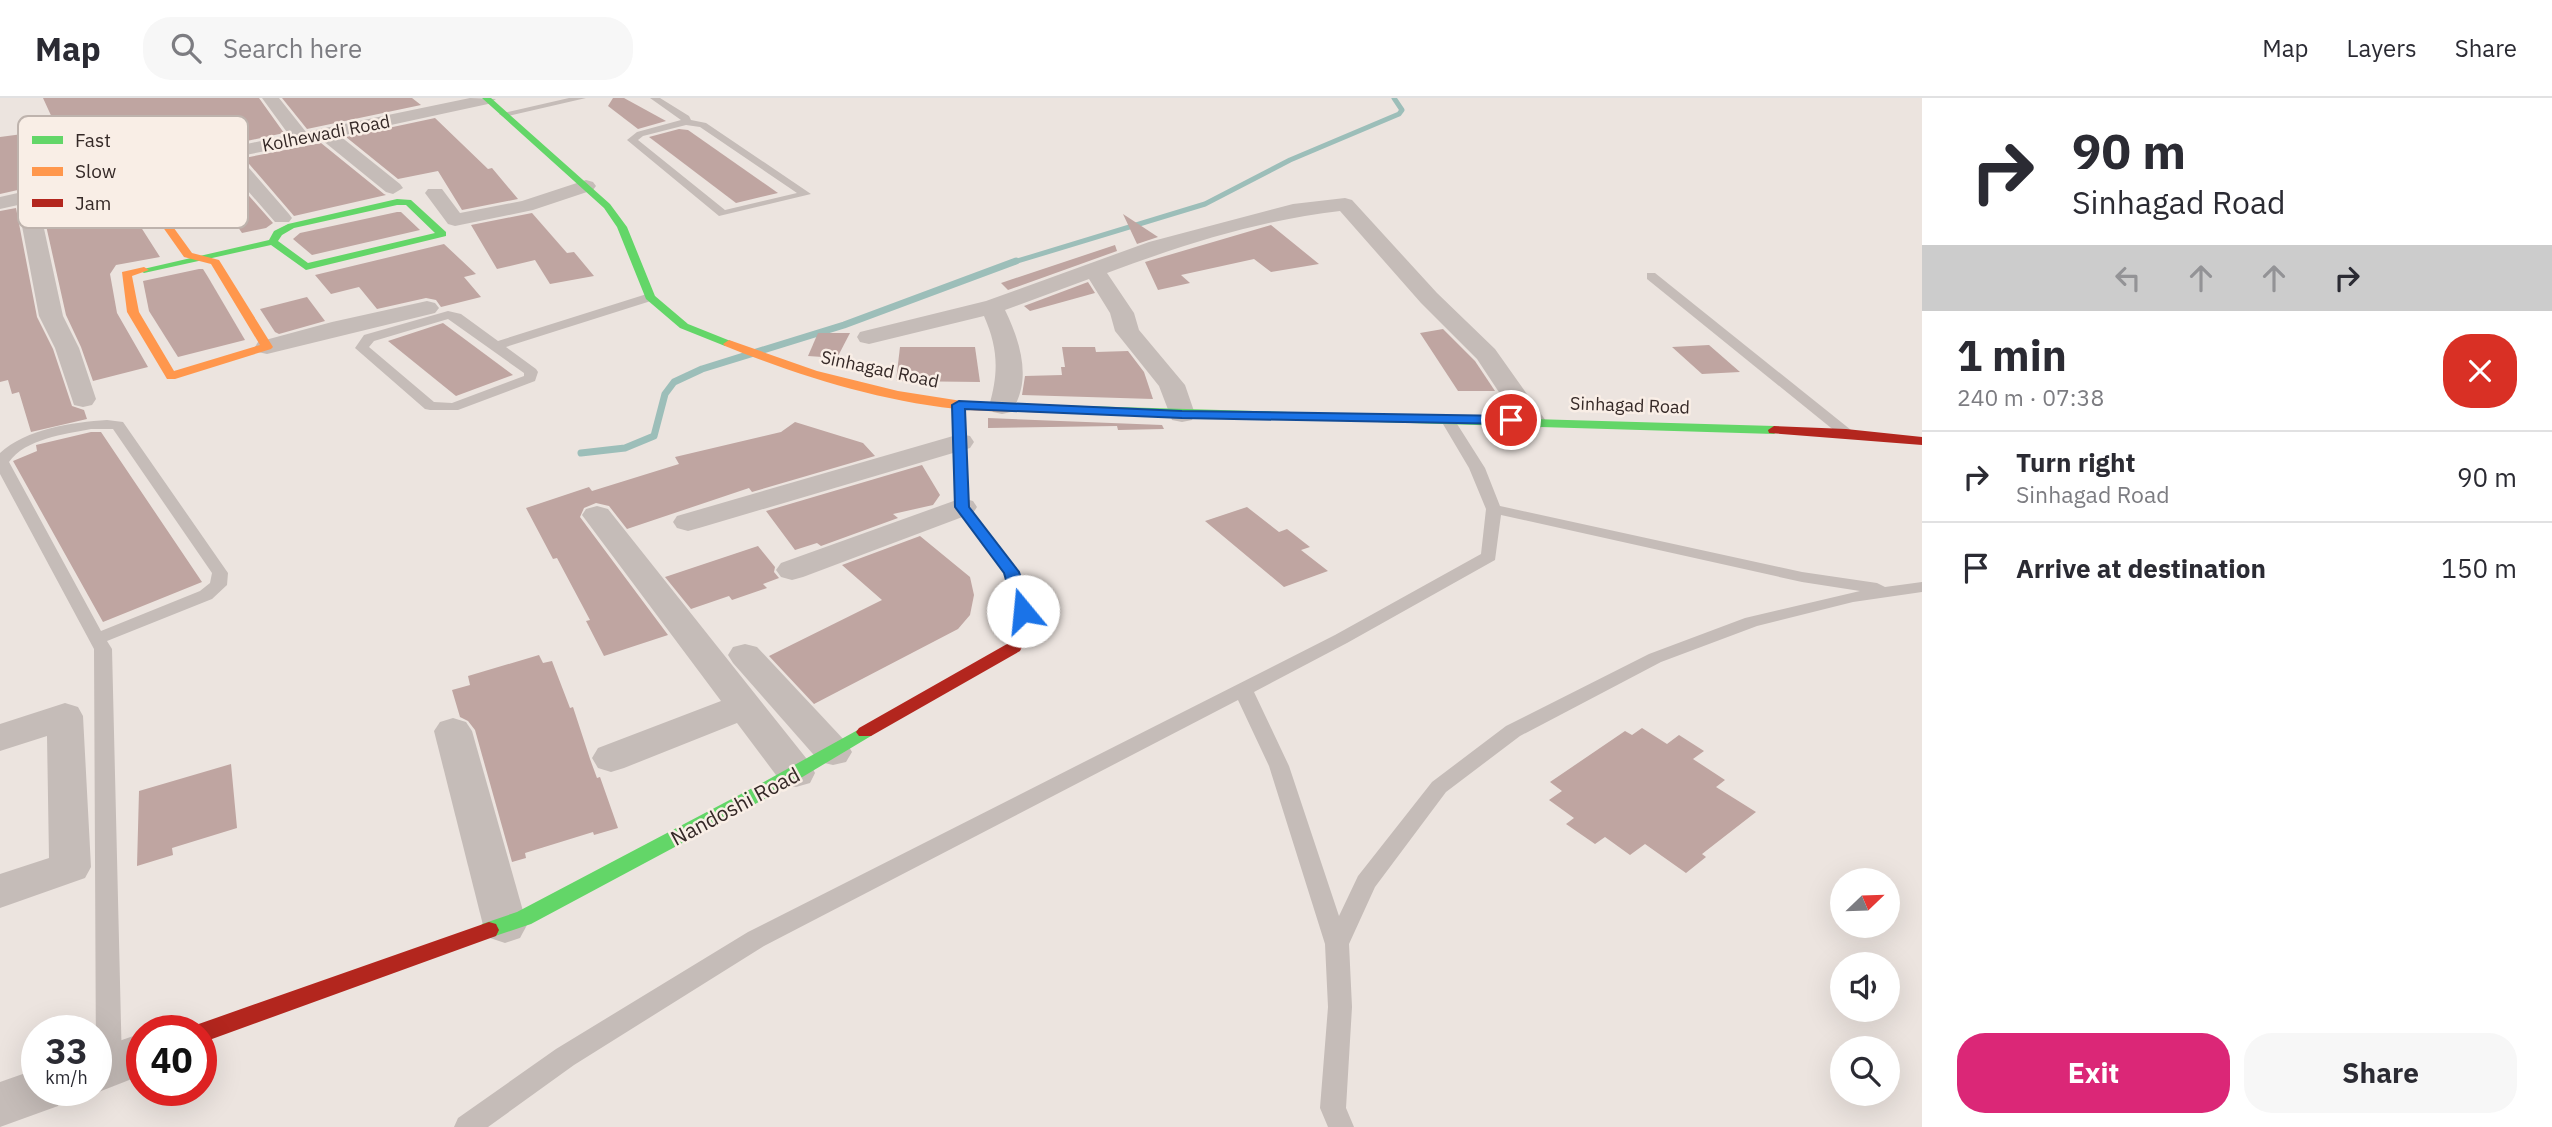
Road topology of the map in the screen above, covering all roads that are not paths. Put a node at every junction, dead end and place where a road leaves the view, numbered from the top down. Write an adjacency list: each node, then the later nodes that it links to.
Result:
1 (270, 98): 10 (street)
2 (489, 98): 6 (street, Sinhagad Road); 8 (street, Kolhewadi Road)
3 (582, 98): 6 (lane)
4 (654, 98): 7 (lane)
5 (372, 105): 8 (street)
6 (504, 114): 8 (street); 13 (street, Sinhagad Road)
7 (686, 122): 7 (lane)
8 (397, 127): 9 (street, Kolhewadi Road)
9 (326, 134): 10 (street, Kolhewadi Road); 14 (street)
10 (302, 138): 11 (street, Kolhewadi Road)
11 (248, 149)
12 (248, 179): 18 (street)
13 (586, 186): 15 (street); 25 (street, Sinhagad Road)
14 (393, 188)
15 (435, 193)
16 (18, 200): 17 (street, Kolhewadi Road)
17 (0, 203)
18 (282, 219)
19 (33, 228): 31 (street)
20 (169, 228): 22 (street)
21 (273, 242): 21 (street); 22 (street)
22 (201, 257): 30 (street); 30 (street)
23 (1094, 270): 26 (street); 34 (street); 36 (street)
24 (1651, 276): 38 (lane)
25 (650, 297): 29 (lane); 32 (street, Sinhagad Road)
26 (995, 306): 28 (street); 33 (street)
27 (427, 308): 30 (street)
28 (869, 337)
29 (497, 346): 29 (lane)
30 (267, 347)
31 (83, 399)
32 (959, 405): 33 (street, Sinhagad Road); 40 (street)
33 (1002, 406): 34 (street, Sinhagad Road)
34 (1182, 415): 35 (street, Sinhagad Road)
35 (1447, 419): 36 (street, Sinhagad Road); 42 (lane)
36 (1532, 421): 38 (street, Sinhagad Road)
37 (1922, 431): 38 (street, Sinhagad Road)
38 (1846, 433): 39 (street, Sinhagad Road)
39 (1922, 441)
40 (960, 442): 41 (street); 44 (street)
41 (962, 507): 45 (street); 56 (street, Nandoshi Road)
42 (1494, 509): 46 (lane); 52 (lane)
43 (597, 515): 53 (street)
44 (688, 522)
45 (793, 570)
46 (1802, 578): 48 (lane); 49 (lane)
47 (1922, 587): 48 (lane)
48 (1897, 591): 49 (lane)
49 (1816, 606): 61 (lane)
50 (100, 644): 50 (lane); 63 (lane)
51 (744, 655): 56 (street)
52 (1243, 688): 61 (lane); 66 (lane)
53 (745, 706): 57 (street); 58 (street)
54 (453, 731): 60 (street)
55 (0, 738): 59 (street)
56 (833, 752): 58 (street, Nandoshi Road)
57 (611, 758)
58 (796, 773): 60 (street, Nandoshi Road)
59 (0, 891)
60 (505, 925): 62 (street, Nandoshi Road)
61 (1337, 944): 67 (lane)
62 (217, 1027)
63 (116, 1064)
64 (21, 1097): 65 (street)
65 (0, 1105)
66 (467, 1127)
67 (1341, 1127)

